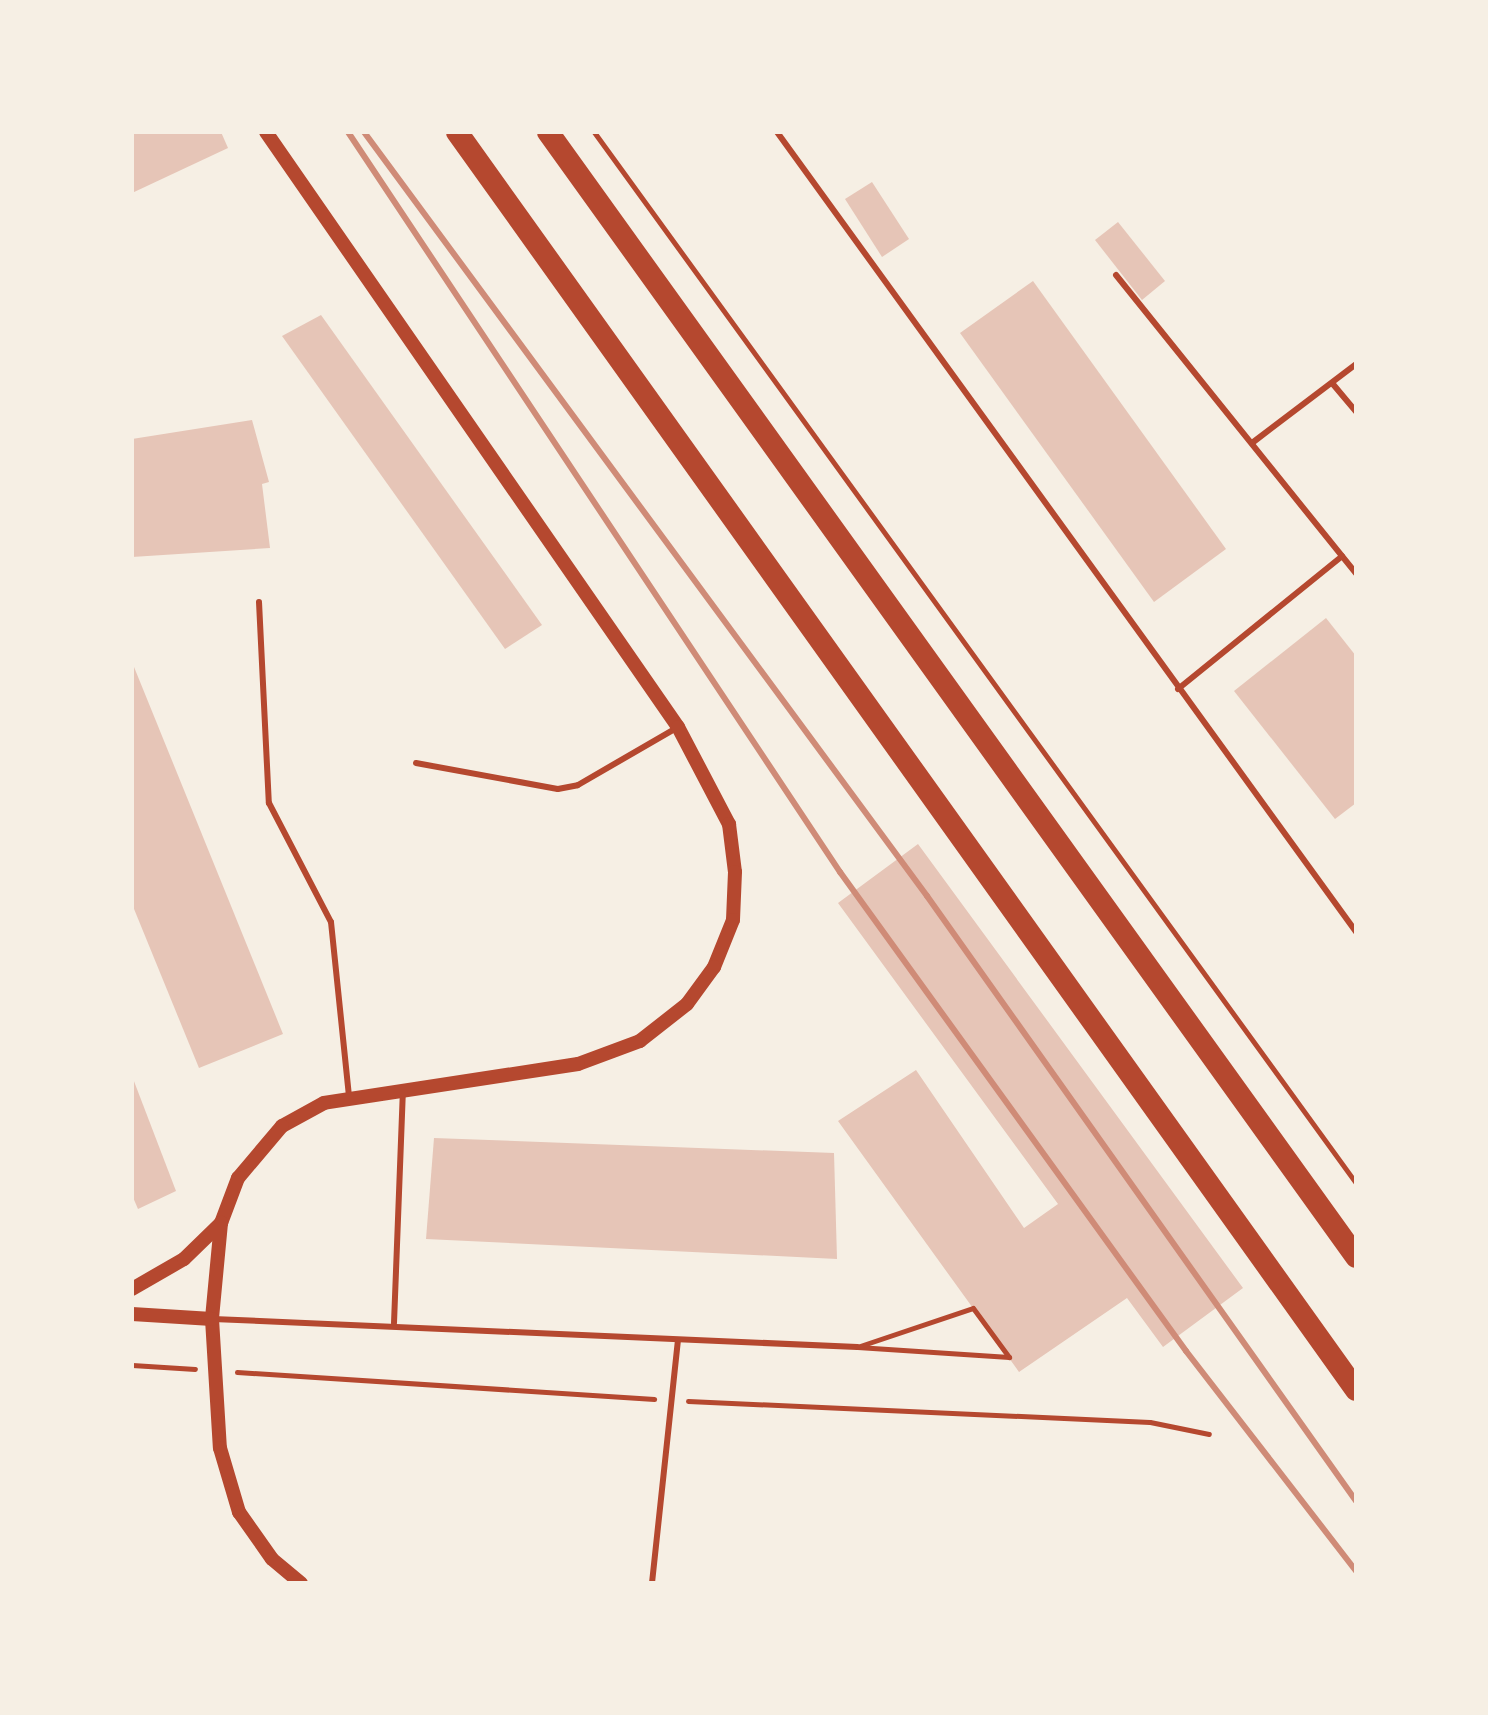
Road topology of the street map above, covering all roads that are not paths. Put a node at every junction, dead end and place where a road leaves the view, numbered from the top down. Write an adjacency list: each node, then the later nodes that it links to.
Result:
1 (266, 132): 14 (street)
2 (457, 132): 27 (highway)
3 (548, 132): 20 (highway)
4 (777, 132): 13 (lane)
5 (1116, 275): 9 (lane)
6 (1356, 364): 7 (lane)
7 (1332, 383): 8 (lane); 9 (lane)
8 (1356, 412)
9 (1252, 443): 10 (lane)
10 (1342, 556): 11 (lane); 13 (lane)
11 (1356, 573)
12 (259, 602): 18 (lane)
13 (1178, 689): 16 (lane)
14 (678, 727): 15 (lane); 17 (street)
15 (416, 763)
16 (1356, 932)
17 (403, 1089): 18 (street); 24 (lane)
18 (349, 1096): 19 (street)
19 (221, 1223): 21 (street); 23 (street)
20 (1356, 1257)
21 (132, 1289)
22 (132, 1314): 23 (street)
23 (212, 1319): 24 (lane); 28 (street)
24 (394, 1323): 25 (lane)
25 (678, 1341): 26 (lane); 29 (lane)
26 (857, 1347)
27 (1356, 1390)
28 (301, 1583)
29 (652, 1583)

